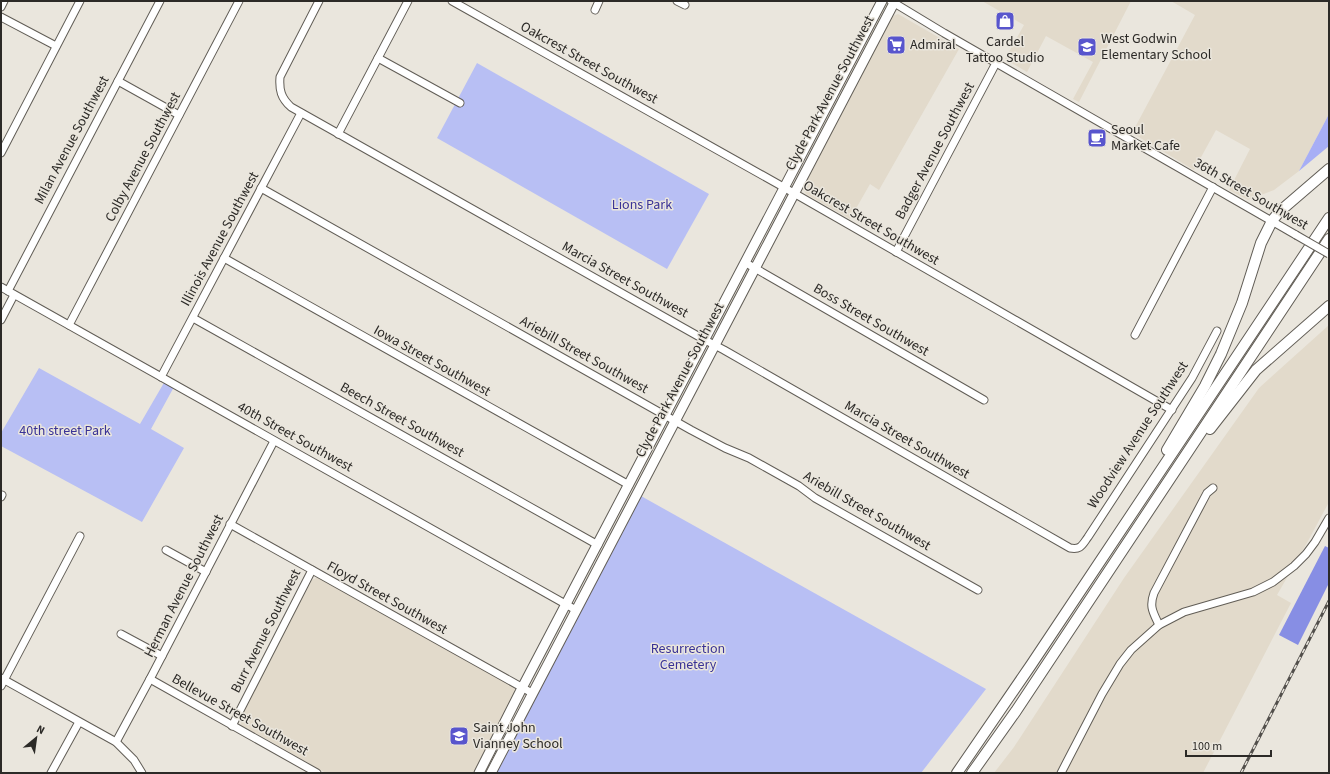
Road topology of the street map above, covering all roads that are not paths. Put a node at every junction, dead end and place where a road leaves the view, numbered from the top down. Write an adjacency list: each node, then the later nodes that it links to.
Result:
1 (4, 1): 13 (street)
2 (80, 1): 16 (street)
3 (160, 1): 19 (street, Milan Avenue Southwest)
4 (239, 1): 22 (street, Colby Avenue Southwest)
5 (319, 1): 21 (street, Marcia Street Southwest)
6 (408, 1): 17 (street)
7 (452, 1): 28 (street, Oakcrest Street Southwest)
8 (600, 1): 14 (street)
9 (677, 1): 12 (street)
10 (882, 1): 28 (main road, Clyde Park Avenue Southwest)
11 (893, 2): 18 (street, 36th Street Southwest); 29 (main road, Clyde Park Avenue Southwest)
12 (684, 5)
13 (1, 7)
14 (594, 10)
15 (1, 17): 16 (street)
16 (56, 46): 24 (street)
17 (378, 58): 20 (street); 23 (street)
18 (996, 62): 26 (street, 36th Street Southwest); 33 (street, Badger Avenue Southwest)
19 (118, 81): 22 (street); 38 (street, Milan Avenue Southwest)
20 (460, 103)
21 (301, 112): 23 (street, Marcia Street Southwest); 27 (street, Illinois Avenue Southwest)
22 (179, 116): 43 (street, Colby Avenue Southwest)
23 (338, 134): 46 (street, Marcia Street Southwest)
24 (1, 153)
25 (1329, 169): 31 (highway)
26 (1213, 187): 31 (street, 36th Street Southwest); 45 (street)
27 (260, 188): 35 (street, Illinois Avenue Southwest); 51 (street, Ariebill Street Southwest)
28 (785, 188): 29 (street, Oakcrest Street Southwest); 36 (main road, Clyde Park Avenue Southwest)
29 (794, 193): 33 (street, Oakcrest Street Southwest); 37 (main road, Clyde Park Avenue Southwest)
30 (1329, 218): 57 (highway)
31 (1272, 221): 34 (street, 36th Street Southwest, bridge); 57 (highway)
32 (1329, 239): 56 (highway)
33 (896, 252): 50 (street, Oakcrest Street Southwest)
34 (1329, 254)
35 (224, 258): 41 (street, Illinois Avenue Southwest); 54 (street, Iowa Street Southwest)
36 (746, 263): 37 (street, Boss Street Southwest); 46 (main road, Clyde Park Avenue Southwest)
37 (754, 268): 47 (main road, Clyde Park Avenue Southwest); 49 (street, Boss Street Southwest)
38 (4, 289): 39 (street, 40th Street Southwest)
39 (14, 295): 42 (street); 43 (street, 40th Street Southwest)
40 (1329, 306): 56 (highway)
41 (193, 318): 48 (street, Illinois Avenue Southwest); 61 (street, Beech Street Southwest)
42 (1, 320)
43 (69, 326): 48 (street, 40th Street Southwest)
44 (1217, 331): 50 (street, Woodview Avenue Southwest)
45 (1135, 335)
46 (705, 340): 47 (street, Marcia Street Southwest); 51 (main road, Clyde Park Avenue Southwest)
47 (714, 345): 52 (main road, Clyde Park Avenue Southwest); 62 (street, Marcia Street Southwest)
48 (161, 377): 53 (street, 40th Street Southwest)
49 (984, 400)
50 (1172, 410): 62 (street, Woodview Avenue Southwest)
51 (665, 416): 52 (street, Ariebill Street Southwest); 54 (main road, Clyde Park Avenue Southwest)
52 (674, 421): 66 (street, Ariebill Street Southwest); 68 (main road, Clyde Park Avenue Southwest)
53 (274, 441): 59 (street, Herman Avenue Southwest); 67 (street, 40th Street Southwest)
54 (629, 485): 61 (main road, Clyde Park Avenue Southwest)
55 (1213, 488): 69 (street)
56 (1162, 490): 85 (highway)
57 (1139, 503): 84 (highway)
58 (1329, 518): 69 (street)
59 (230, 524): 64 (street, Floyd Street Southwest); 65 (street, Herman Avenue Southwest)
60 (80, 536): 73 (street)
61 (598, 545): 67 (main road, Clyde Park Avenue Southwest)
62 (1076, 549)
63 (166, 550): 65 (street)
64 (312, 570): 74 (street, Floyd Street Southwest); 77 (street, Burr Avenue Southwest)
65 (206, 572): 71 (street, Herman Avenue Southwest)
66 (978, 590)
67 (566, 605): 68 (street, 40th Street Southwest); 74 (main road, Clyde Park Avenue Southwest)
68 (576, 610): 75 (main road, Clyde Park Avenue Southwest)
69 (1159, 625): 86 (street)
70 (122, 634): 71 (street)
71 (162, 656): 72 (street, Herman Avenue Southwest)
72 (150, 679): 77 (street, Bellevue Street Southwest); 78 (street, Herman Avenue Southwest)
73 (2, 681): 76 (street)
74 (522, 688): 75 (street, Floyd Street Southwest); 82 (main road, Clyde Park Avenue Southwest)
75 (532, 693): 83 (main road, Clyde Park Avenue Southwest)
76 (79, 722): 78 (street); 79 (street)
77 (232, 726): 81 (street, Bellevue Street Southwest)
78 (116, 742): 80 (street)
79 (52, 773)
80 (142, 773)
81 (317, 773)
82 (479, 773)
83 (491, 773)
84 (957, 773)
85 (972, 773)
86 (1061, 773)

